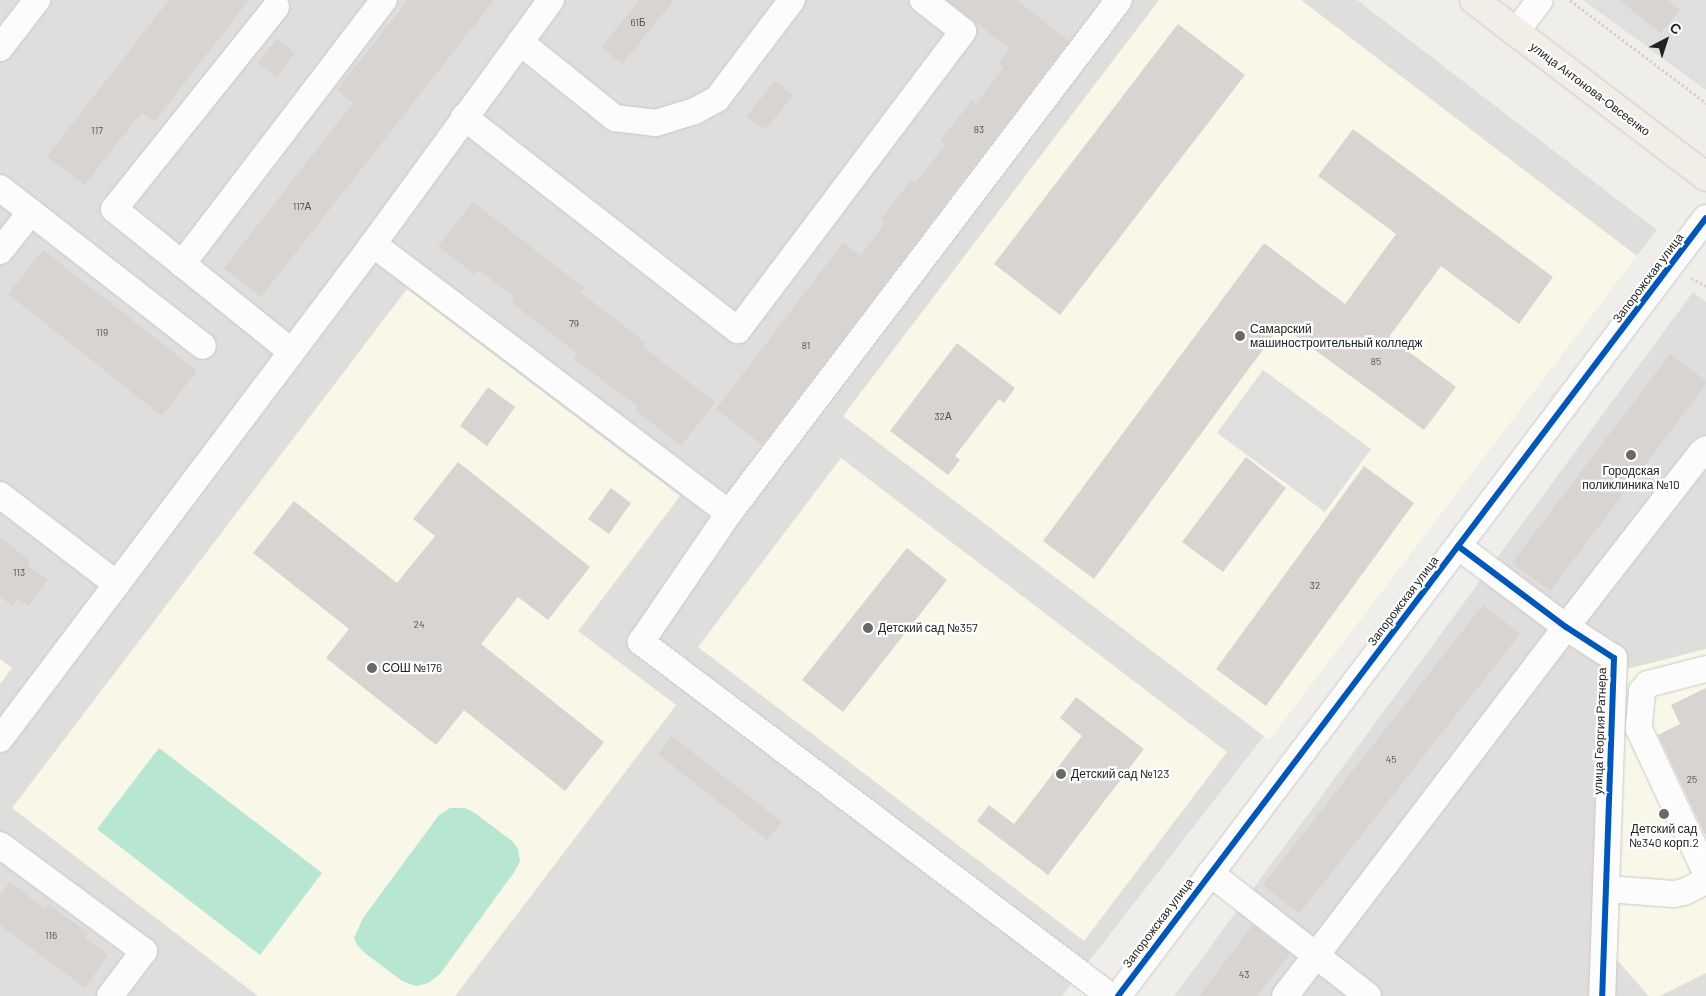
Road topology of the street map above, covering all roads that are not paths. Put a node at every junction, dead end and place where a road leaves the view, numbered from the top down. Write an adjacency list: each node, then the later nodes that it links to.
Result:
1 (37, 0): 12 (street)
2 (384, 0): 20 (street)
3 (551, 0): 11 (street)
4 (792, 0): 11 (street)
5 (923, 0): 13 (street)
6 (1120, 0): 25 (street)
7 (1474, 0): 10 (main road, улица Антонова-Овсеенко)
8 (1540, 0): 10 (street)
9 (276, 7): 20 (street)
10 (1515, 33): 14 (main road, улица Антонова-Овсеенко)
11 (520, 42): 13 (street)
12 (0, 48)
13 (464, 117): 18 (street)
14 (1706, 177)
15 (0, 188): 16 (street)
16 (31, 212): 19 (street); 21 (street)
17 (1702, 232): 26 (street, Запорожская улица)
18 (373, 244): 22 (street); 25 (street)
19 (0, 251)
20 (182, 264): 22 (street)
21 (203, 346)
22 (292, 352): 27 (street)
23 (1706, 449): 28 (street)
24 (0, 494): 27 (street)
25 (729, 513): 38 (street)
26 (1458, 546): 28 (street, улица Георгия Ратнера); 32 (street, Запорожская улица)
27 (117, 584): 30 (street)
28 (1566, 627): 35 (street, улица Георгия Ратнера); 36 (street)
29 (1706, 669): 33 (street)
30 (0, 739)
31 (0, 844): 37 (street)
32 (1210, 873): 36 (street); 39 (street, Запорожская улица)
33 (1706, 873)
34 (1706, 881): 35 (street)
35 (1606, 889): 42 (street, улица Георгия Ратнера)
36 (1316, 955): 40 (street); 41 (street)
37 (110, 996)
38 (1110, 996)
39 (1118, 996)
40 (1284, 996)
41 (1368, 996)
42 (1602, 996)

